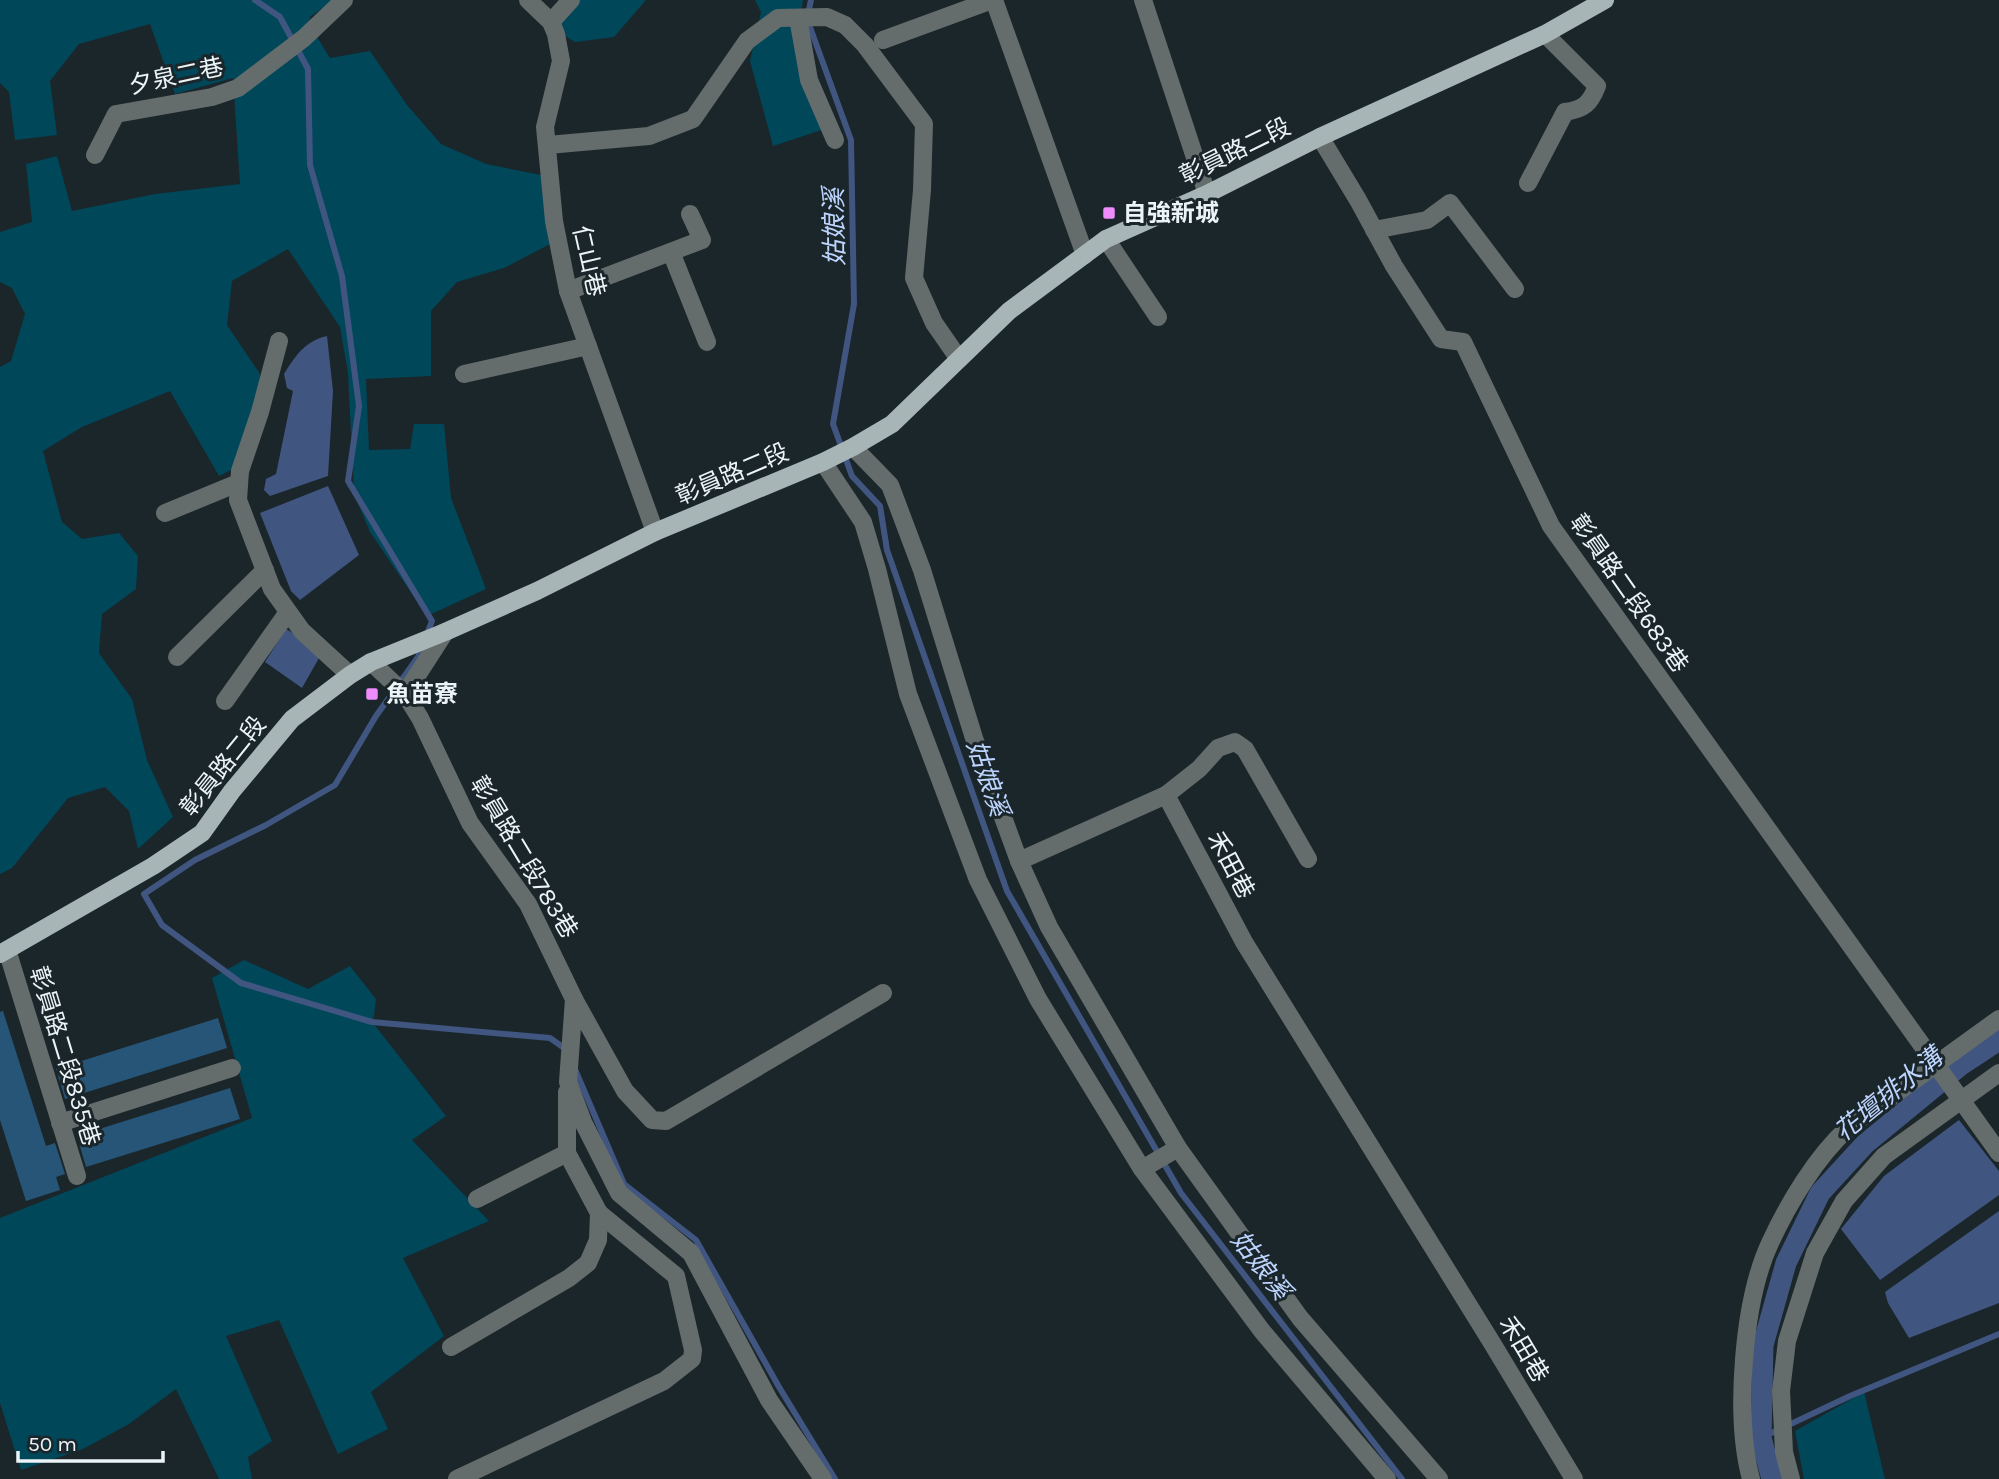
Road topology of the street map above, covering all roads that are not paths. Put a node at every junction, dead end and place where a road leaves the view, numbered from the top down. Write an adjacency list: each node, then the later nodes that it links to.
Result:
1 (344, 0): 14 (street, 夕泉二巷)
2 (528, 0): 8 (street)
3 (571, 0): 8 (street)
4 (993, 0): 10 (street); 21 (street)
5 (1143, 0): 16 (street)
6 (1605, 0): 9 (main road, 彰員路二段)
7 (798, 18): 12 (street); 13 (street); 28 (street)
8 (551, 22): 13 (street, 仁山巷)
9 (1545, 34): 11 (main road, 彰員路二段); 15 (street)
10 (883, 40)
11 (1320, 137): 16 (main road, 彰員路二段); 18 (street, 彰員路二段683巷)
12 (835, 140)
13 (548, 145): 23 (street, 仁山巷)
14 (96, 155)
15 (1528, 183)
16 (1207, 194): 19 (main road, 彰員路二段)
17 (690, 214): 20 (street)
18 (1374, 230): 22 (street); 50 (street, 彰員路二段683巷)
19 (1106, 239): 21 (main road, 彰員路二段); 24 (street)
20 (671, 251): 23 (street); 26 (street)
21 (1085, 255): 28 (main road, 彰員路二段)
22 (1515, 289)
23 (568, 291): 27 (street, 仁山巷)
24 (1158, 317)
25 (279, 341): 32 (street)
26 (707, 342)
27 (588, 346): 29 (street); 34 (street, 仁山巷)
28 (960, 359): 30 (main road, 彰員路二段)
29 (464, 374)
30 (853, 447): 31 (main road, 彰員路二段); 45 (street)
31 (823, 462): 34 (main road, 彰員路二段); 59 (street)
32 (238, 483): 33 (street); 35 (street)
33 (165, 513)
34 (655, 532): 37 (main road, 彰員路二段)
35 (265, 570): 36 (street); 38 (street)
36 (288, 612): 40 (street); 42 (street)
37 (438, 635): 39 (main road, 彰員路二段); 41 (street)
38 (177, 657)
39 (371, 662): 40 (main road, 彰員路二段); 41 (street, 彰員路二段783巷)
40 (350, 675): 46 (main road, 彰員路二段)
41 (405, 694): 48 (street, 彰員路二段783巷)
42 (225, 701)
43 (1166, 795): 44 (street); 45 (street); 68 (street, 禾田巷)
44 (1308, 859)
45 (1018, 861): 56 (street)
46 (3, 952): 55 (street, 彰員路二段835巷)
47 (883, 993): 48 (street)
48 (574, 999): 53 (street, 彰員路二段783巷)
49 (1999, 1019): 50 (street)
50 (1937, 1064): 54 (street); 69 (street)
51 (232, 1068): 55 (street)
52 (1999, 1073): 54 (street)
53 (568, 1082): 57 (street); 65 (street, 彰員路二段783巷)
54 (1962, 1100): 58 (street); 70 (street)
55 (60, 1123): 60 (street, 彰員路二段835巷)
56 (1178, 1149): 59 (street); 67 (street)
57 (567, 1153): 61 (street); 62 (street)
58 (1999, 1153)
59 (1142, 1169): 66 (street)
60 (77, 1176)
61 (477, 1199)
62 (599, 1213): 63 (street); 64 (street)
63 (451, 1347)
64 (457, 1479)
65 (823, 1479)
66 (1387, 1479)
67 (1439, 1479)
68 (1574, 1479)
69 (1751, 1479)
70 (1791, 1479)

